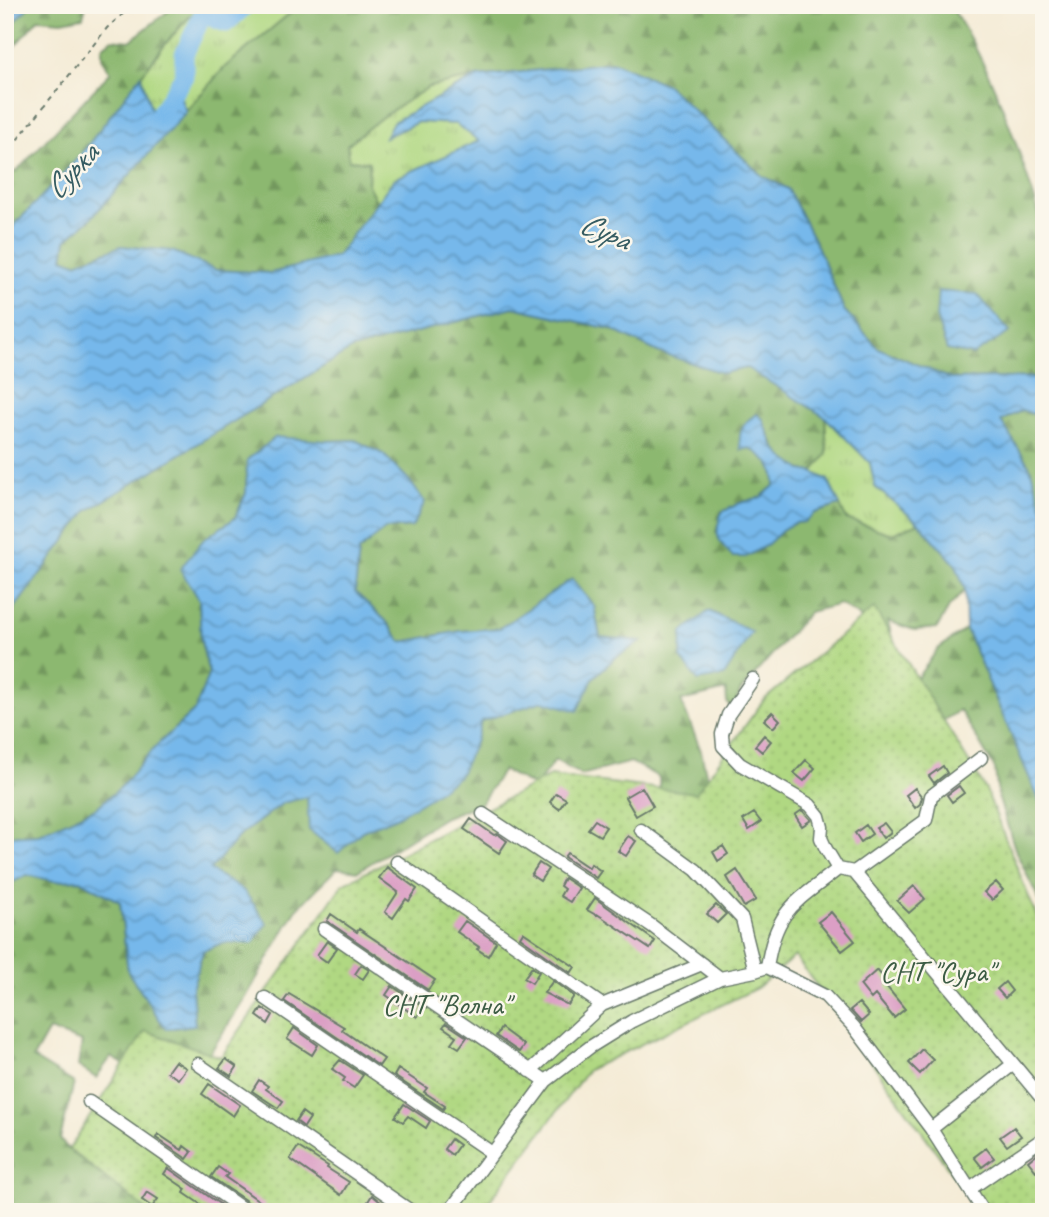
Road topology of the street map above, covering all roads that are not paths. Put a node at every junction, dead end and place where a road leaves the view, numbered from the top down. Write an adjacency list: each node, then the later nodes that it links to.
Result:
1 (753, 679): 6 (street)
2 (981, 758): 7 (street)
3 (483, 814): 9 (street)
4 (641, 830): 10 (street)
5 (397, 862): 13 (street)
6 (838, 869): 7 (street); 10 (street)
7 (854, 872): 15 (street)
8 (324, 929): 16 (street)
9 (702, 964): 11 (street); 13 (street)
10 (761, 969): 11 (street); 20 (street)
11 (720, 978): 17 (street)
12 (265, 998): 22 (street)
13 (602, 1005): 16 (street)
14 (198, 1064): 25 (street)
15 (1012, 1065): 18 (street); 20 (street)
16 (530, 1071): 17 (street)
17 (546, 1081): 22 (street)
18 (1044, 1101)
19 (89, 1102): 24 (street)
20 (931, 1129): 23 (street)
21 (1044, 1138): 23 (street)
22 (492, 1153): 26 (street)
23 (970, 1189): 27 (street)
24 (247, 1212)
25 (412, 1212)
26 (449, 1212)
27 (984, 1212)

